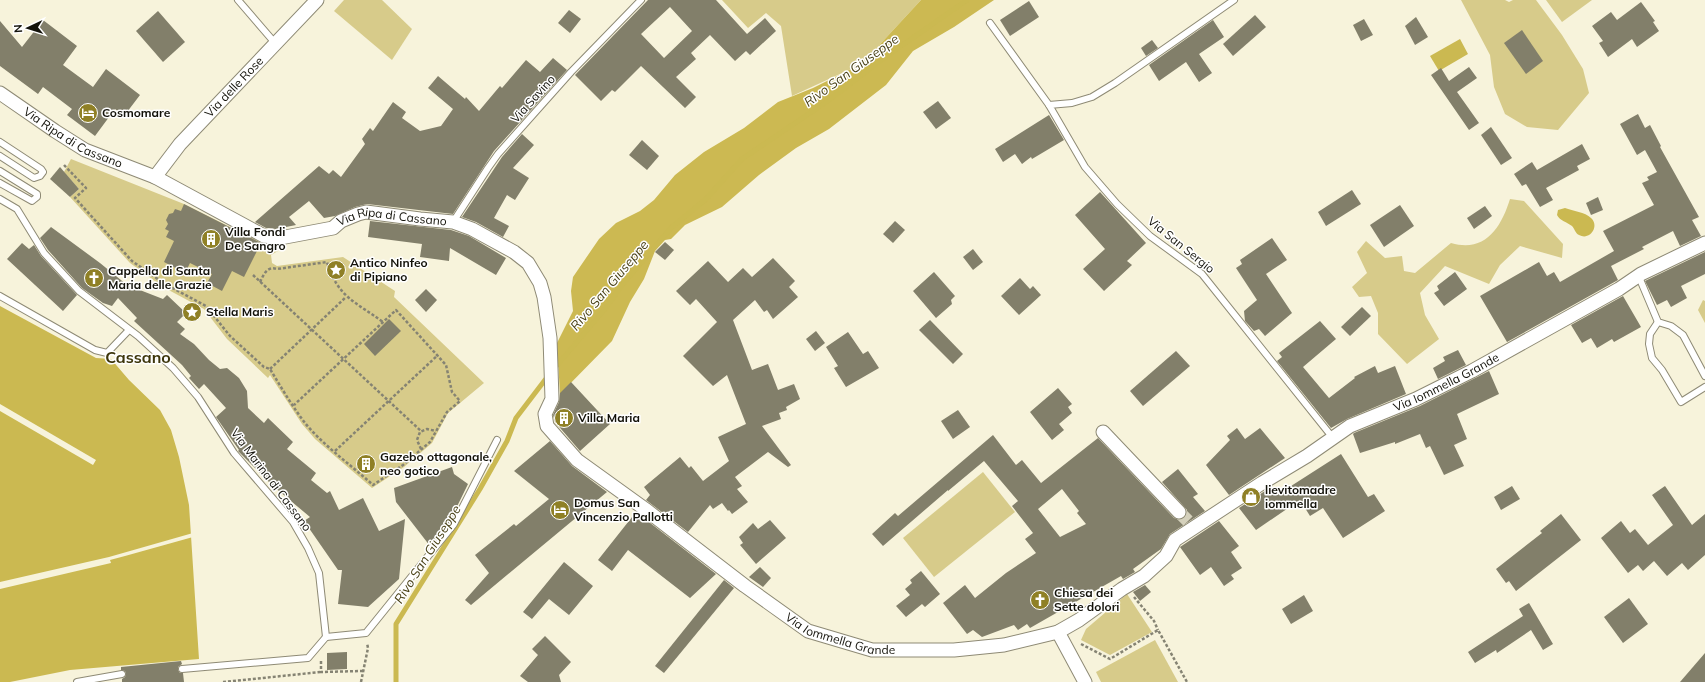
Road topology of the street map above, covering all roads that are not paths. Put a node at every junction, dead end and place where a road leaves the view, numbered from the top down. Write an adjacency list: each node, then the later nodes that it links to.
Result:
1 (238, 0): 6 (lane)
2 (317, 0): 6 (street, Via delle Rose)
3 (641, 0): 15 (lane, Via Savino)
4 (1234, 0): 8 (lane)
5 (990, 23): 8 (lane, Via San Sergio)
6 (275, 43): 12 (street, Via delle Rose)
7 (0, 93): 12 (street, Via Ripa di Cassano)
8 (1049, 105): 25 (lane, Via San Sergio)
9 (0, 142): 10 (lane)
10 (0, 156)
11 (0, 171): 13 (lane)
12 (155, 177): 15 (street, Via Ripa di Cassano)
13 (0, 183)
14 (0, 199): 20 (lane, Via Marina di Cassano)
15 (453, 222): 23 (street, Via Ripa di Cassano)
16 (1705, 243): 17 (street, Via Iommella Grande)
17 (1639, 277): 19 (lane); 25 (street, Via Iommella Grande)
18 (0, 296): 20 (lane)
19 (1658, 322): 21 (lane); 22 (lane)
20 (129, 330): 29 (lane, Via Marina di Cassano)
21 (1705, 376)
22 (1705, 387)
23 (552, 399): 28 (street, Via Iommella Grande)
24 (1103, 432): 27 (street)
25 (1334, 438): 27 (street, Via Iommella Grande)
26 (497, 440): 29 (lane)
27 (1186, 521): 28 (street, Via Iommella Grande)
28 (1058, 632): 33 (street)
29 (326, 637): 30 (lane)
30 (182, 669)
31 (122, 674): 32 (lane)
32 (77, 682)
33 (1085, 682)

